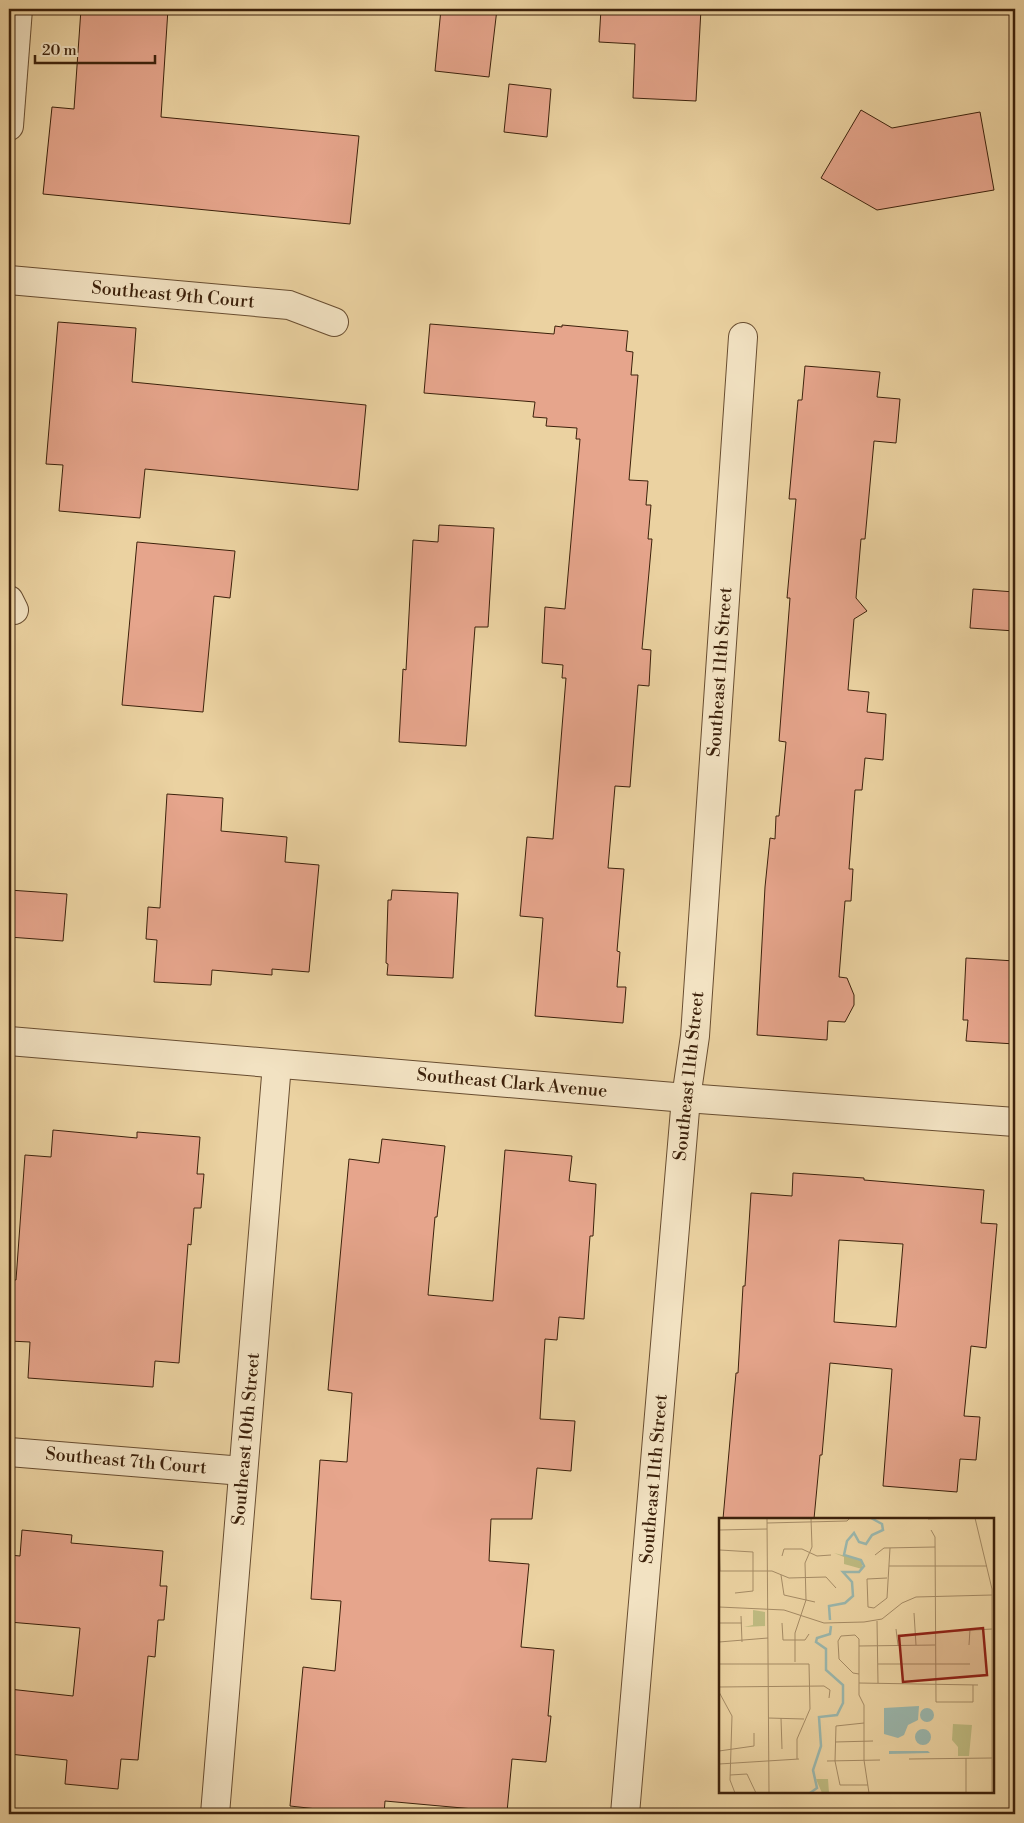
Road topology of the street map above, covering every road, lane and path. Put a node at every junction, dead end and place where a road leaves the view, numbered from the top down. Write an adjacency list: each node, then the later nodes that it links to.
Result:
1 (18, 9): 2 (street)
2 (9, 126)
3 (9, 280): 4 (street, Southeast 9th Court)
4 (334, 322)
5 (743, 337): 8 (street, Southeast 11th Street)
6 (9, 1041): 7 (street, Southeast Clark Avenue)
7 (277, 1064): 8 (street, Southeast Clark Avenue); 11 (street, Southeast 10th Street)
8 (686, 1098): 9 (street, Southeast Clark Avenue); 13 (street, Southeast 11th Street)
9 (1015, 1122)
10 (9, 1452): 11 (street, Southeast 7th Court)
11 (243, 1471): 12 (street, Southeast 10th Street)
12 (215, 1814)
13 (625, 1814)

